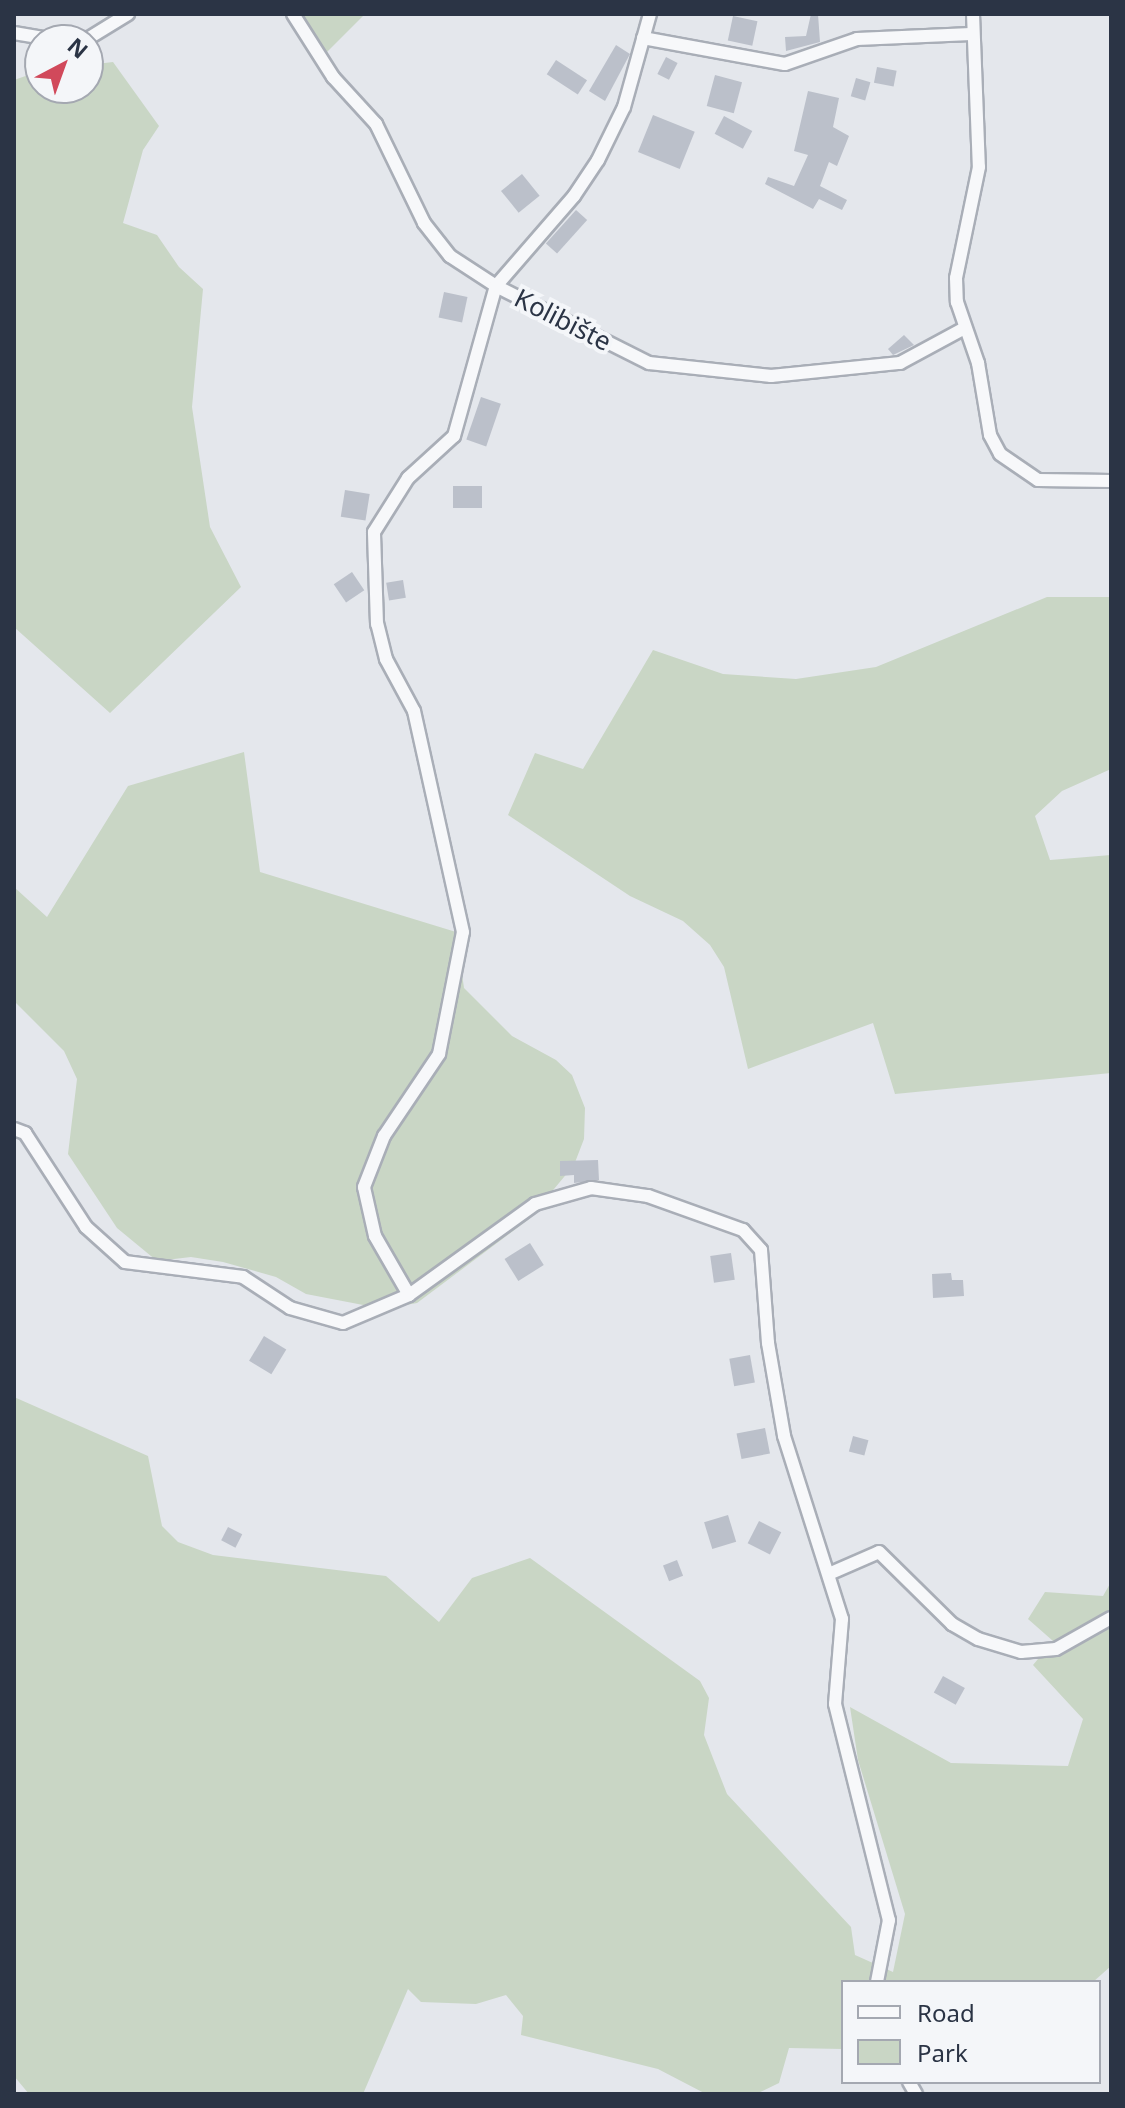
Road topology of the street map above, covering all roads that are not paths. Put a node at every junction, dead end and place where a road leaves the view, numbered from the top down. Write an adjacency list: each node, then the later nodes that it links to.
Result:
1 (128, 14): 5 (street)
2 (293, 14): 8 (street, Kolibište)
3 (650, 14): 7 (street)
4 (973, 14): 6 (street)
5 (104, 29)
6 (971, 34): 7 (street); 9 (street)
7 (643, 38): 8 (street)
8 (496, 286): 9 (street, Kolibište); 12 (street)
9 (963, 329): 10 (street)
10 (1111, 481)
11 (14, 1129): 12 (street)
12 (409, 1295): 13 (street)
13 (831, 1573): 14 (street); 15 (street)
14 (1111, 1618)
15 (877, 1980)

